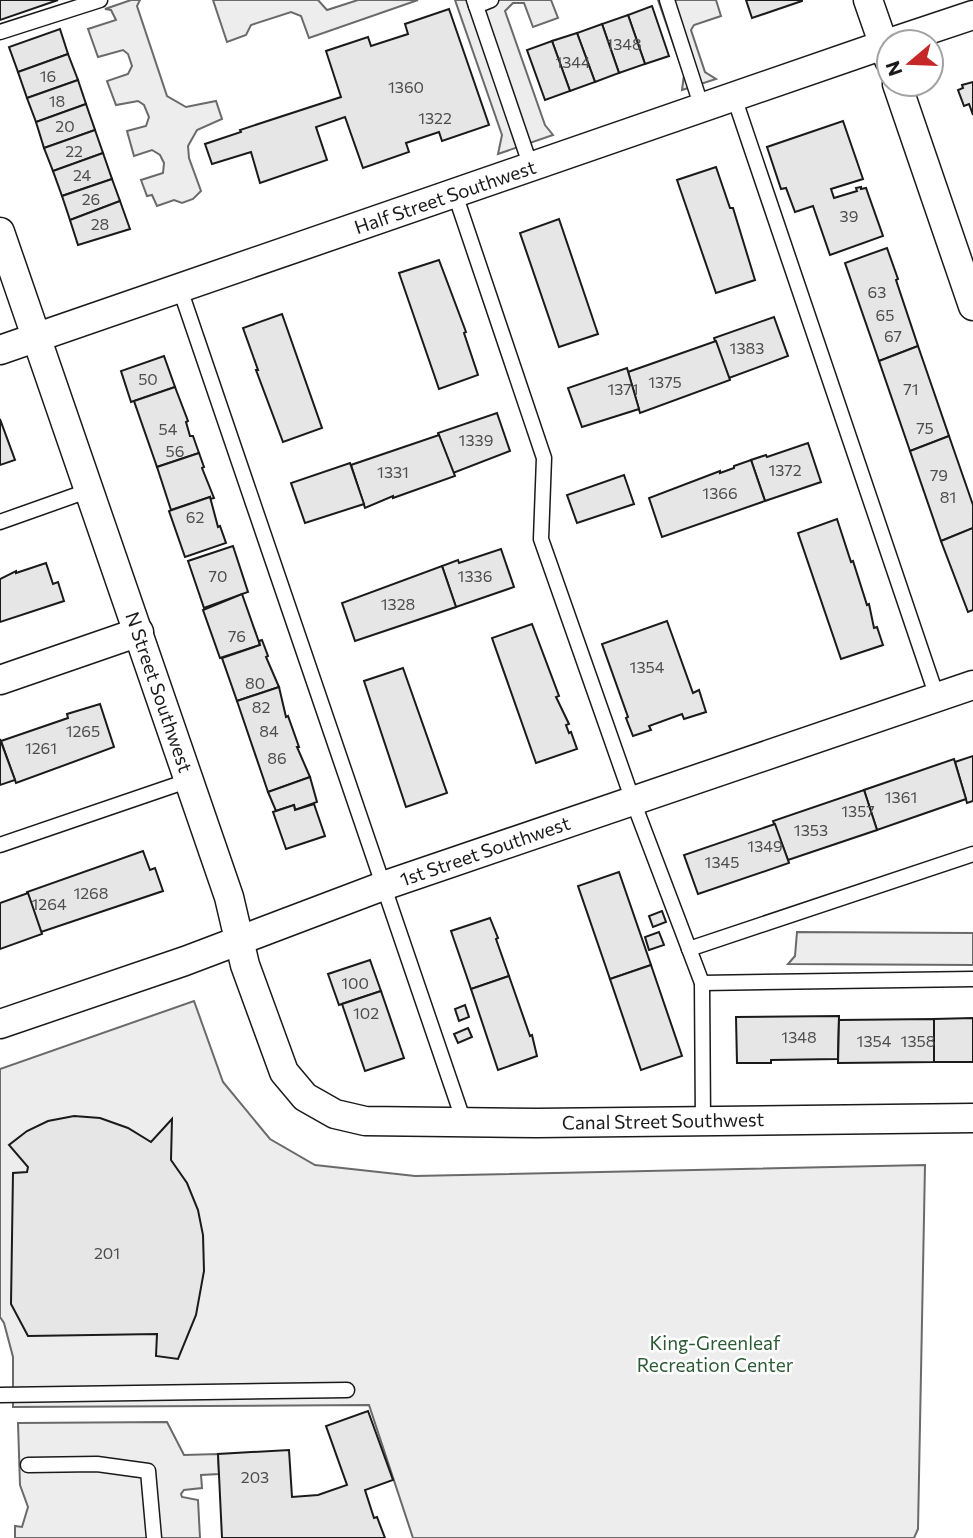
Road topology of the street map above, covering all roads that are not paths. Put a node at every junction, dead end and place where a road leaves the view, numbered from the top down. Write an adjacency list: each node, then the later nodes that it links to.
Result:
1 (100, 0): 9 (lane)
2 (491, 0): 5 (lane)
3 (667, 0): 13 (lane)
4 (868, 0): 7 (street)
5 (475, 3): 14 (lane)
6 (973, 15): 8 (street, Half Street Southwest)
7 (880, 28)
8 (940, 28)
9 (0, 32)
10 (875, 52): 11 (street, Half Street Southwest)
11 (734, 97): 13 (street, Half Street Southwest); 26 (lane)
12 (902, 98): 18 (street)
13 (702, 108): 14 (street, Half Street Southwest)
14 (531, 167): 15 (street, Half Street Southwest)
15 (455, 194): 17 (street, Half Street Southwest); 28 (lane)
16 (0, 232): 19 (street, N Street Southwest)
17 (180, 289): 19 (street, Half Street Southwest); 31 (lane)
18 (973, 306)
19 (37, 337): 20 (street, Half Street Southwest); 21 (street, N Street Southwest)
20 (0, 350)
21 (90, 491): 22 (lane); 23 (street, N Street Southwest)
22 (0, 522)
23 (139, 632): 24 (street); 27 (street, N Street Southwest)
24 (0, 680)
25 (973, 685): 26 (street, 1st Street Southwest)
26 (937, 697): 28 (street, 1st Street Southwest)
27 (190, 780): 29 (lane); 32 (street, N Street Southwest)
28 (633, 801): 31 (street, 1st Street Southwest); 33 (lane)
29 (0, 845)
30 (973, 854): 33 (lane)
31 (383, 886): 32 (street, 1st Street Southwest); 40 (lane)
32 (240, 939): 36 (street, 1st Street Southwest); 38 (street, N Street Southwest)
33 (690, 949): 35 (lane)
34 (973, 979): 35 (lane)
35 (702, 983): 39 (lane)
36 (0, 1024)
37 (973, 1118): 39 (street, Canal Street Southwest)
38 (354, 1119): 40 (street, Canal Street Southwest)
39 (703, 1121): 40 (street, Canal Street Southwest)
40 (464, 1122)
41 (347, 1390): 42 (lane)
42 (0, 1395)
43 (28, 1465): 44 (lane)
44 (154, 1538)

